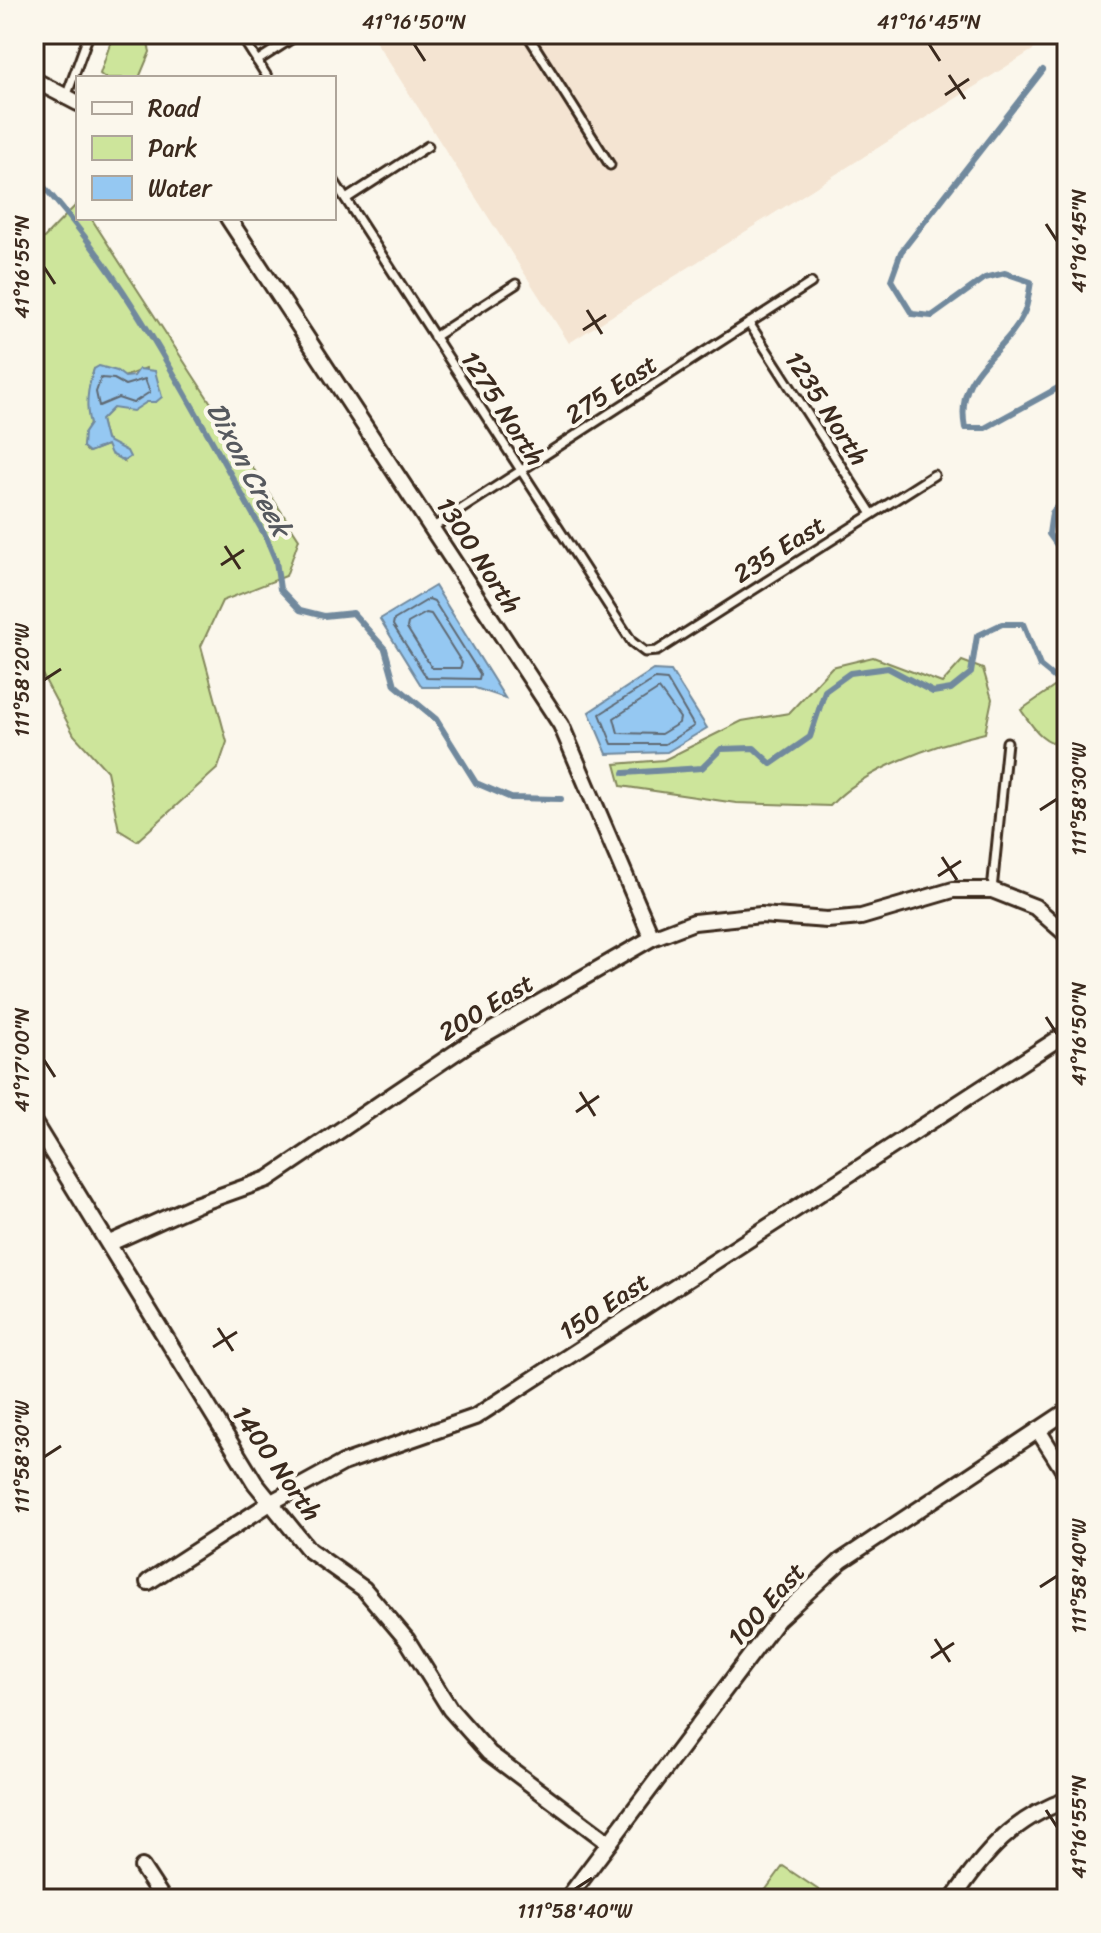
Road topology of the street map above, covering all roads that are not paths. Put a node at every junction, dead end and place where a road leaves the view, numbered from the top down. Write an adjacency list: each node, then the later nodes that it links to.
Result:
1 (89, 34): 6 (lane)
2 (240, 34): 5 (lane)
3 (299, 34): 5 (lane)
4 (527, 34): 11 (lane)
5 (257, 61): 7 (lane)
6 (78, 76)
7 (267, 76)
8 (34, 80): 9 (street)
9 (72, 100)
10 (428, 146): 13 (lane)
11 (610, 165)
12 (336, 184): 13 (lane, 1275 North)
13 (346, 199): 18 (lane, 1275 North)
14 (229, 220): 22 (street, 1300 North)
15 (811, 283): 17 (lane, 275 East)
16 (516, 284): 18 (lane)
17 (749, 323): 19 (lane, 275 East); 21 (lane, 1235 North)
18 (434, 337): 19 (lane, 1275 North)
19 (520, 471): 22 (lane, 275 East); 23 (lane, 1275 North)
20 (934, 475): 21 (lane, 235 East)
21 (872, 514): 23 (lane, 235 East)
22 (432, 528): 27 (street, 1300 North)
23 (645, 652)
24 (1007, 742): 25 (lane)
25 (992, 890): 26 (street); 27 (street, 200 East)
26 (1067, 935)
27 (652, 938): 30 (street, 200 East)
28 (1067, 1033): 34 (street, 150 East)
29 (34, 1123): 30 (street, 1400 North)
30 (110, 1243): 34 (street, 1400 North)
31 (1067, 1411): 32 (street, 100 East)
32 (1038, 1430): 33 (street); 37 (street, 100 East)
33 (1067, 1476)
34 (270, 1503): 35 (street, 150 East); 37 (street, 1400 North)
35 (148, 1582)
36 (1067, 1800): 41 (street)
37 (609, 1843): 40 (street, 100 East)
38 (142, 1867): 39 (street)
39 (163, 1899)
40 (567, 1899)
41 (953, 1899)

